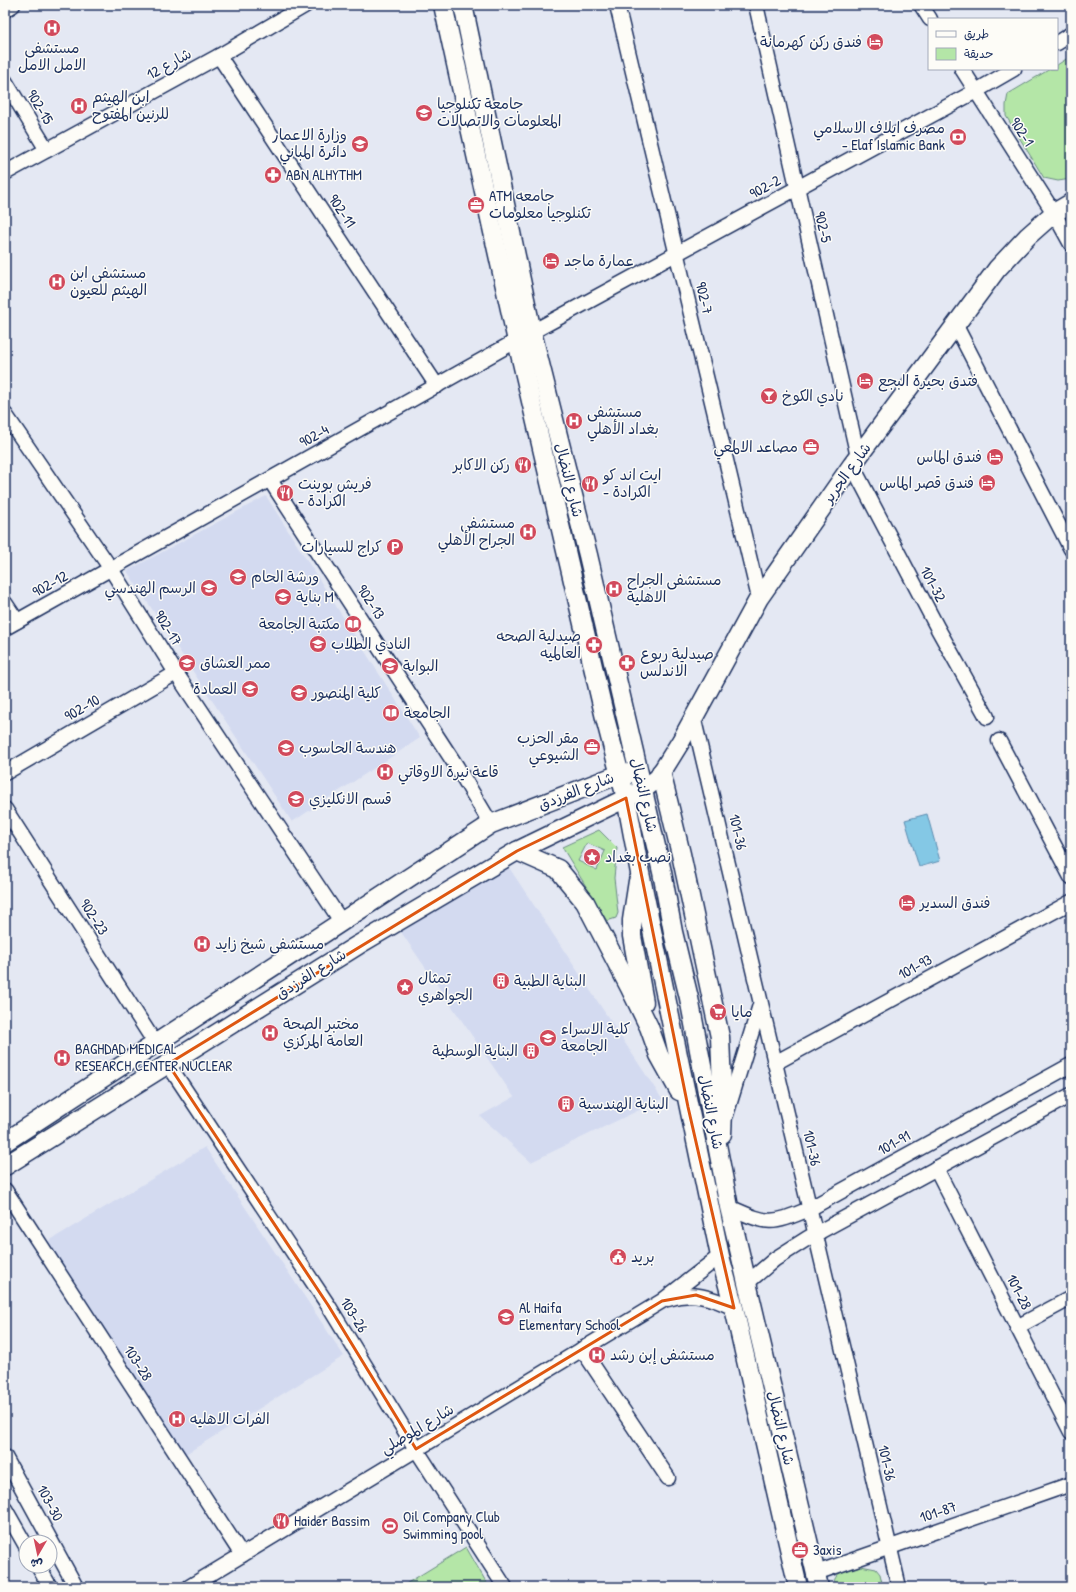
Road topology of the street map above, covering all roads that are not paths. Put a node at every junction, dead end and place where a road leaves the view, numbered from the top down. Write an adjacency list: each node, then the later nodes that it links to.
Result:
1 (13, 5): 8 (street)
2 (306, 5): 12 (street, شارع 12)
3 (444, 5): 25 (main road, شارع النضال)
4 (463, 5): 25 (main road, شارع النضال)
5 (617, 5): 23 (street, 902-7)
6 (756, 5): 19 (street, 902-5)
7 (921, 5): 9 (street)
8 (5, 10)
9 (929, 18)
10 (1071, 34): 11 (street)
11 (1058, 42)
12 (219, 56): 17 (street, شارع 12); 26 (street, 902-11)
13 (963, 70): 16 (street, 902-1)
14 (1012, 70): 16 (street, 902-2)
15 (5, 81): 17 (street, 902-15)
16 (976, 91): 19 (street, 902-2); 21 (street, 902-1)
17 (47, 150): 18 (street, شارع 12)
18 (5, 173)
19 (797, 189): 23 (street, 902-2); 28 (street, 902-5)
20 (1071, 203): 21 (main road, شارع الجرير)
21 (1054, 213): 22 (street, 902-1); 24 (main road, شارع الجرير)
22 (1071, 244)
23 (676, 255): 25 (street, 902-2); 32 (street, 902-7)
24 (956, 326): 28 (main road, شارع الجرير); 30 (street)
25 (525, 337): 26 (street, 902-4); 40 (main road, شارع النضال); 43 (main road, شارع النضال)
26 (437, 386): 29 (street, 902-4)
27 (5, 414): 31 (street, 902-17)
28 (855, 461): 32 (main road, شارع الجرير); 38 (street, 101-32)
29 (270, 480): 31 (street, 902-4); 47 (street, 902-13)
30 (1071, 549)
31 (111, 569): 34 (street, 902-12); 36 (street, 902-17)
32 (759, 598): 37 (main road, شارع الجرير)
33 (5, 603): 34 (street)
34 (18, 621): 35 (street, 902-12)
35 (5, 628)
36 (176, 673): 42 (street, 902-10); 52 (street, 902-17)
37 (693, 716): 41 (main road, شارع الجرير); 55 (street, 101-36)
38 (988, 717)
39 (999, 741): 50 (street)
40 (638, 772): 41 (main road, شارع الفرزدق); 43 (main road, شارع الفرزدق); 44 (main road, شارع النضال)
41 (661, 772): 44 (main road, شارع الجرير); 53 (main road)
42 (5, 773)
43 (620, 774): 45 (main road, شارع النضال); 47 (main road, شارع الفرزدق)
44 (642, 790): 45 (main road, شارع الفرزدق); 54 (main road, شارع النضال)
45 (626, 798): 48 (main road, شارع الفرزدق); 49 (main road, شارع النضال)
46 (5, 809): 57 (street, 902-23)
47 (491, 824): 52 (main road, شارع الفرزدق)
48 (517, 851): 56 (main road); 59 (main road, شارع الفرزدق)
49 (640, 873): 56 (main road); 62 (main road, شارع النضال)
50 (1071, 877)
51 (1071, 902): 58 (street, 101-93)
52 (341, 920): 57 (main road, شارع الفرزدق)
53 (695, 927): 54 (main road); 63 (main road)
54 (673, 932): 65 (main road, شارع النضال)
55 (761, 1000): 58 (street, 101-36); 63 (street)
56 (649, 1027): 62 (main road)
57 (155, 1043): 64 (main road, شارع الفرزدق)
58 (775, 1063): 70 (street, 101-36)
59 (168, 1064): 66 (main road, شارع الفرزدق); 80 (street, 103-26)
60 (1071, 1065): 70 (street, 101-91)
61 (1071, 1095): 67 (street)
62 (688, 1107): 72 (main road, شارع النضال)
63 (723, 1123): 65 (main road)
64 (5, 1142)
65 (718, 1151): 69 (main road, شارع النضال)
66 (5, 1166)
67 (936, 1168): 71 (street); 77 (street, 101-28)
68 (5, 1190): 87 (street, 103-28)
69 (729, 1207): 70 (street, 101-91); 73 (main road, شارع النضال)
70 (809, 1209): 71 (street, 101-36)
71 (815, 1234): 73 (street); 86 (street, 101-36)
72 (720, 1256): 75 (street, شارع الموصلي); 76 (main road, شارع النضال)
73 (747, 1283): 89 (main road, شارع النضال)
74 (1071, 1298): 77 (street)
75 (662, 1301): 76 (street, شارع الموصلي); 78 (street, شارع الموصلي)
76 (734, 1308): 94 (main road, شارع النضال)
77 (1017, 1327): 79 (street, 101-28)
78 (582, 1349): 80 (street, شارع الموصلي); 82 (street)
79 (1071, 1432)
80 (416, 1449): 87 (street, شارع الموصلي); 93 (street, 103-26)
81 (5, 1457): 91 (street, 103-30)
82 (668, 1478)
83 (1071, 1484): 86 (street, 101-87)
84 (5, 1509): 85 (street)
85 (19, 1534)
86 (889, 1547): 89 (street, 101-87); 95 (street, 101-36)
87 (242, 1554): 92 (street, شارع الموصلي)
88 (43, 1574): 90 (street)
89 (817, 1580)
90 (50, 1587)
91 (76, 1587)
92 (189, 1587)
93 (506, 1587)
94 (797, 1587)
95 (899, 1587)

